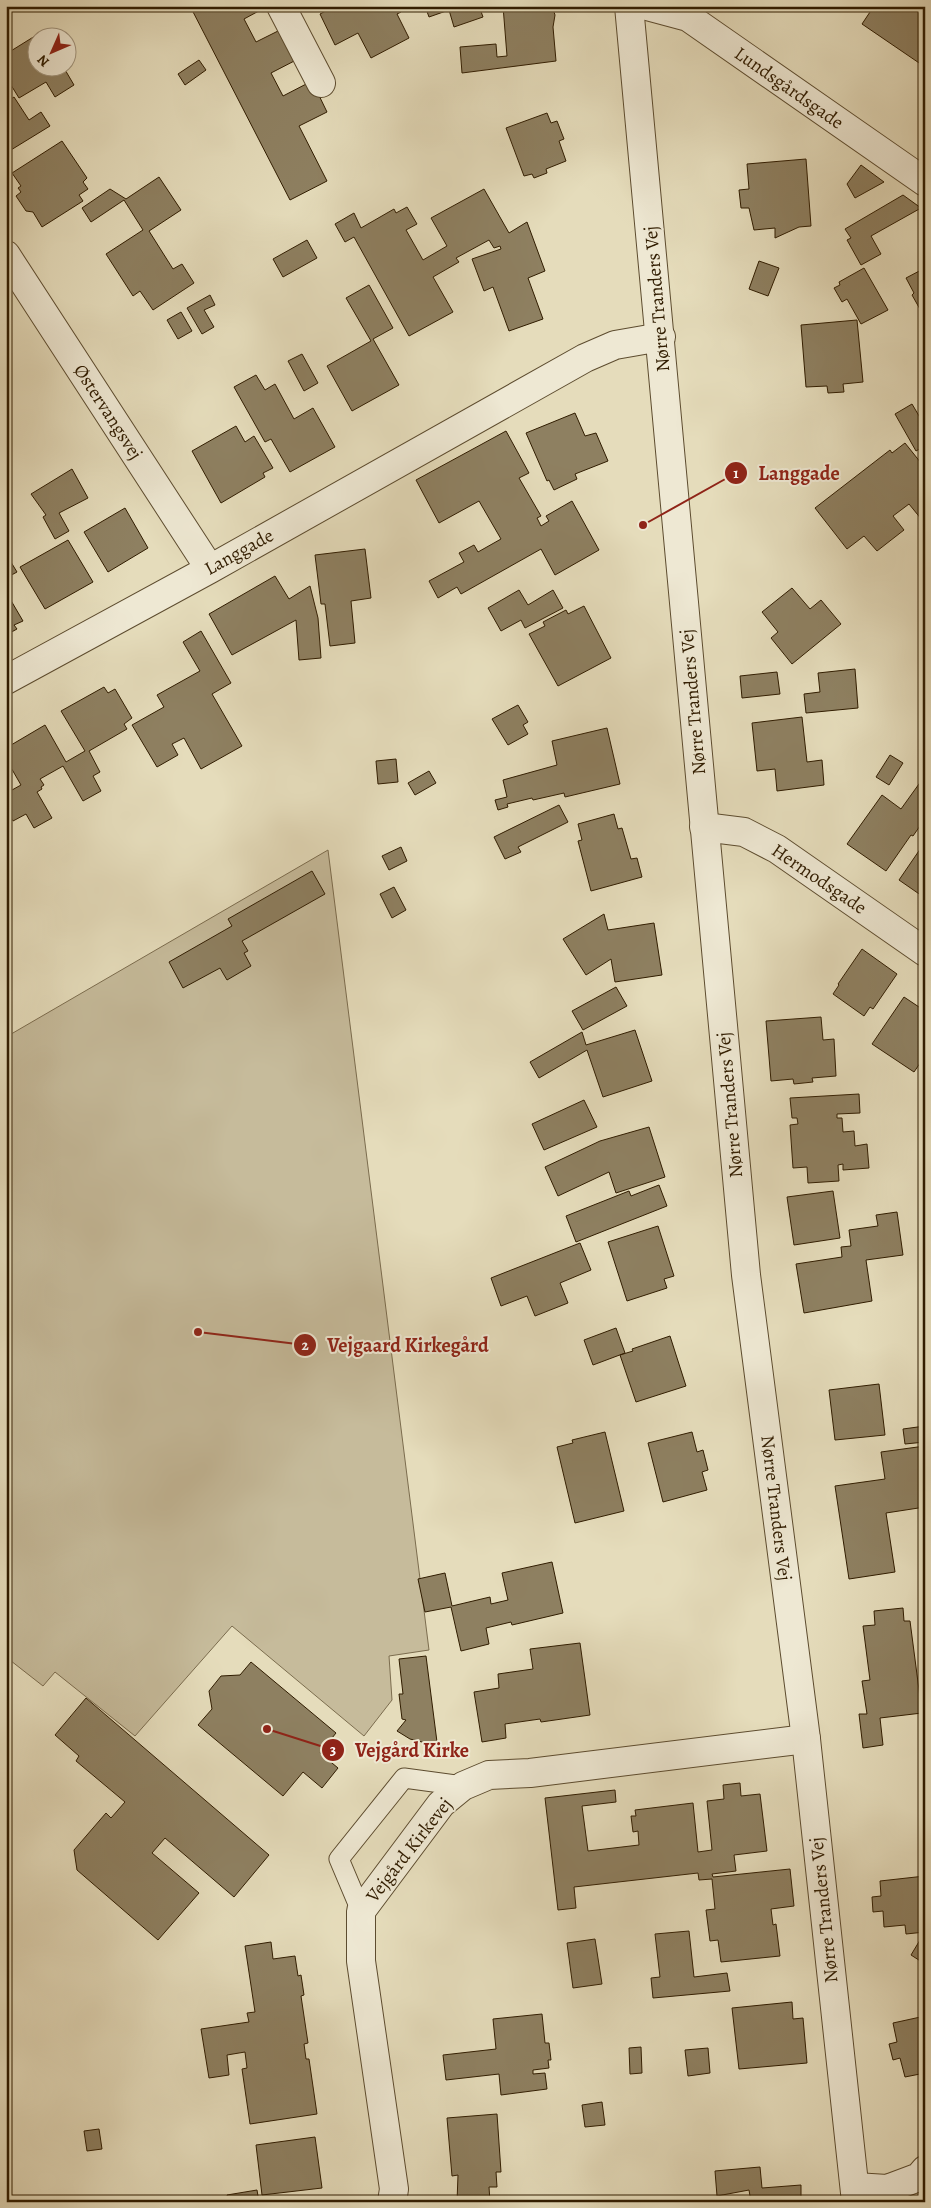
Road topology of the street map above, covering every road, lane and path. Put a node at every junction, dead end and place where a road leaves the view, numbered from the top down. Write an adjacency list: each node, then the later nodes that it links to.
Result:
1 (281, 6): 4 (street)
2 (629, 6): 7 (street, Nørre Tranders Vej)
3 (647, 6): 5 (street, Lundsgårdsgade)
4 (321, 84)
5 (925, 182)
6 (6, 254): 8 (street, Østervangsvej)
7 (661, 337): 8 (street, Langgade); 10 (street, Nørre Tranders Vej)
8 (210, 569): 9 (street, Langgade)
9 (6, 680)
10 (704, 827): 11 (street, Hermodsgade); 12 (street, Nørre Tranders Vej)
11 (925, 952)
12 (806, 1738): 13 (street, Vejgård Kirkevej); 16 (street, Nørre Tranders Vej)
13 (464, 1786): 14 (street, Vejgård Kirkevej); 14 (lane)
14 (361, 1912): 17 (street, Vejgård Kirkevej)
15 (925, 2170): 16 (street)
16 (855, 2194)
17 (392, 2202)

